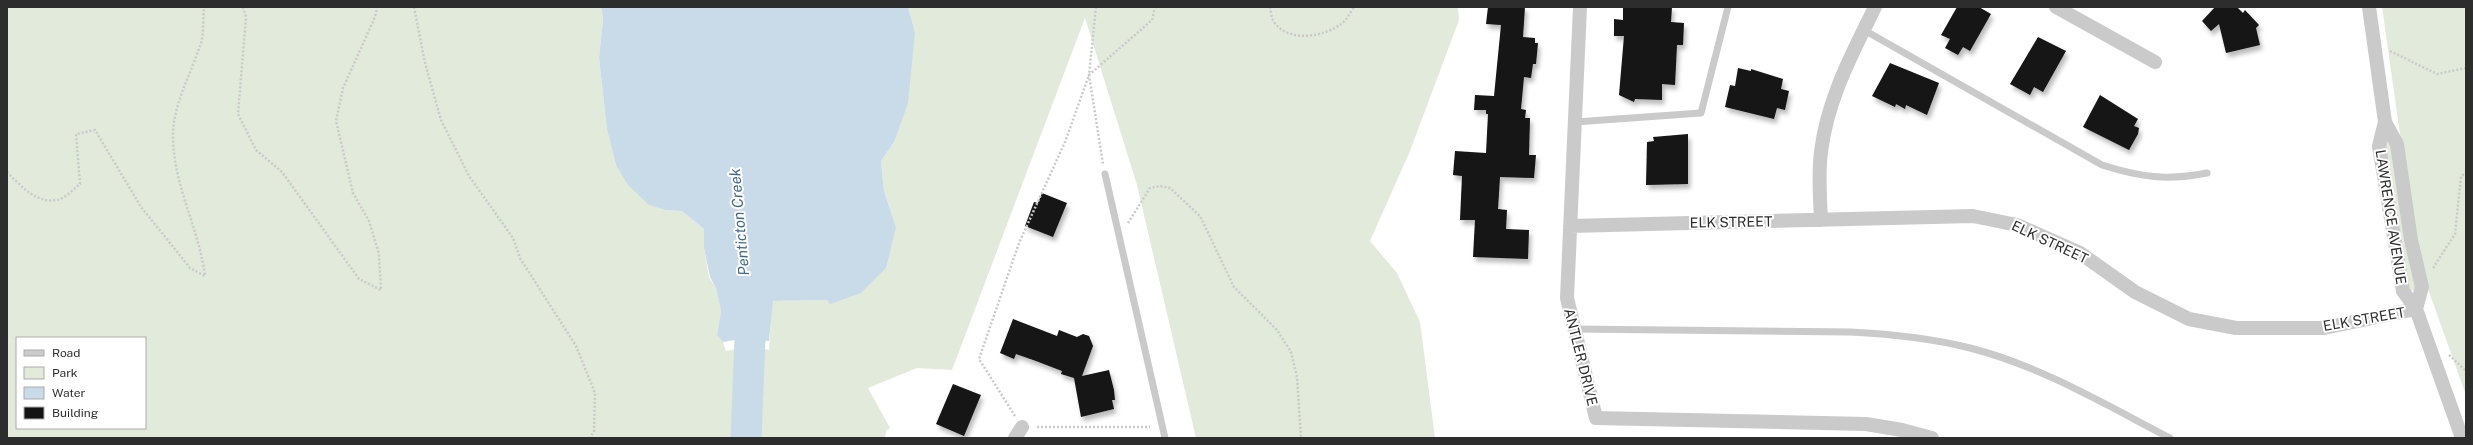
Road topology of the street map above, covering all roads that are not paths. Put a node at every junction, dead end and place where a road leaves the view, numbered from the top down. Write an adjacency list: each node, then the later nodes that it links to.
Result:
1 (1580, 7): 8 (street, ANTLER DRIVE)
2 (1728, 7): 8 (lane)
3 (1875, 7): 6 (street)
4 (2056, 7): 7 (street)
5 (2370, 7): 13 (street, LAWRENCE AVENUE)
6 (1864, 30): 9 (lane); 11 (street)
7 (2155, 62)
8 (1575, 122): 12 (street, ANTLER DRIVE)
9 (2207, 173)
10 (1105, 174): 15 (lane)
11 (1820, 220): 12 (street, ELK STREET); 13 (street, ELK STREET)
12 (1570, 226): 14 (street, ANTLER DRIVE)
13 (2416, 309): 18 (street, LAWRENCE AVENUE)
14 (1574, 329): 16 (street, ANTLER DRIVE); 17 (lane)
15 (1165, 438)
16 (1932, 438)
17 (2170, 438)
18 (2462, 438)

